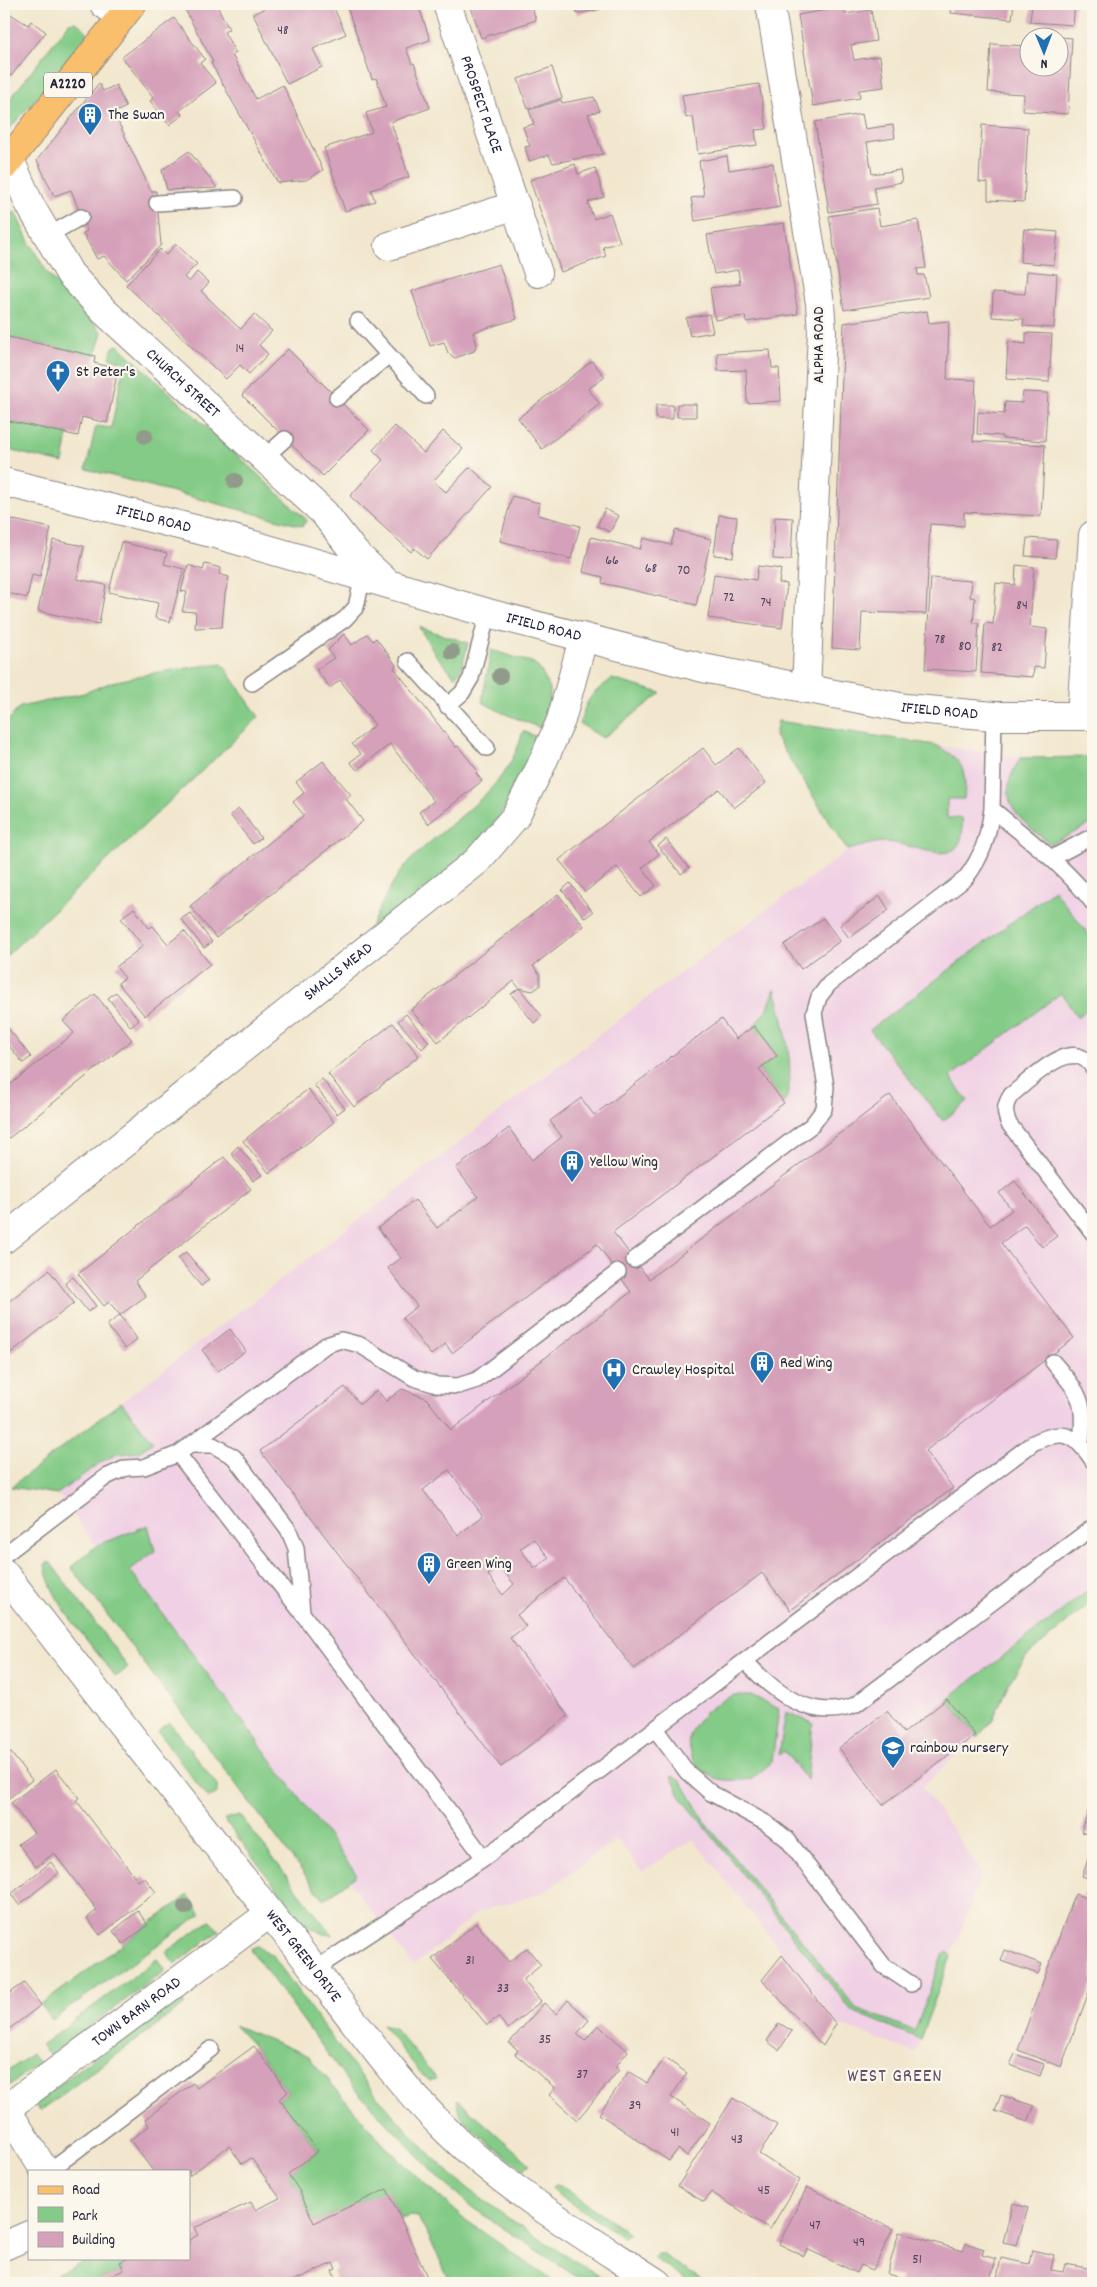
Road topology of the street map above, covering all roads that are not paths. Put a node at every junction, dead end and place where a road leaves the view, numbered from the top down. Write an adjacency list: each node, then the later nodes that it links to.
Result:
1 (446, 4): 7 (street, PROSPECT PLACE)
2 (770, 4): 26 (street, ALPHA ROAD)
3 (120, 8): 4 (main road, A2220)
4 (7, 163): 9 (street, CHURCH STREET)
5 (235, 198): 6 (lane)
6 (157, 202)
7 (516, 205): 10 (street); 11 (street, PROSPECT PLACE)
8 (82, 217): 9 (lane)
9 (48, 236): 17 (street, CHURCH STREET)
10 (389, 246)
11 (538, 273)
12 (358, 321): 13 (lane)
13 (389, 355): 14 (lane); 15 (lane)
14 (426, 396)
15 (336, 398)
16 (285, 439): 17 (lane)
17 (264, 458): 21 (street, CHURCH STREET)
18 (4, 482): 20 (street, IFIELD ROAD)
19 (1093, 535): 29 (street)
20 (363, 576): 21 (street, IFIELD ROAD); 25 (lane)
21 (388, 584): 22 (street, IFIELD ROAD)
22 (488, 613): 23 (street, IFIELD ROAD); 27 (lane)
23 (583, 639): 26 (street, IFIELD ROAD); 37 (street, SMALLS MEAD)
24 (408, 661): 27 (lane)
25 (252, 683)
26 (806, 689): 28 (street, IFIELD ROAD)
27 (447, 706): 30 (lane)
28 (994, 716): 29 (street, IFIELD ROAD); 31 (lane)
29 (1087, 716)
30 (487, 748)
31 (992, 809): 33 (lane); 38 (lane)
32 (1093, 836): 33 (lane)
33 (1052, 858): 34 (lane)
34 (1093, 903)
35 (1093, 1068): 36 (lane)
36 (1093, 1233)
37 (4, 1239)
38 (634, 1260)
39 (618, 1272): 42 (lane)
40 (1053, 1362): 41 (lane)
41 (1081, 1442): 44 (lane); 49 (lane)
42 (190, 1445): 43 (lane); 48 (lane)
43 (178, 1454): 46 (lane); 48 (lane)
44 (1093, 1461)
45 (1093, 1527): 49 (lane)
46 (4, 1555)
47 (4, 1573): 52 (street, WEST GREEN DRIVE)
48 (302, 1613): 51 (lane)
49 (746, 1662): 50 (lane)
50 (656, 1730): 51 (lane); 54 (lane)
51 (484, 1858): 53 (lane)
52 (269, 1914): 53 (street, WEST GREEN DRIVE); 56 (street, TOWN BARN ROAD)
53 (314, 1970): 61 (street, WEST GREEN DRIVE)
54 (911, 1984)
55 (211, 2049): 58 (lane)
56 (5, 2109): 57 (street)
57 (44, 2170)
58 (50, 2170)
59 (28, 2235): 60 (street)
60 (4, 2246)
61 (657, 2283)

